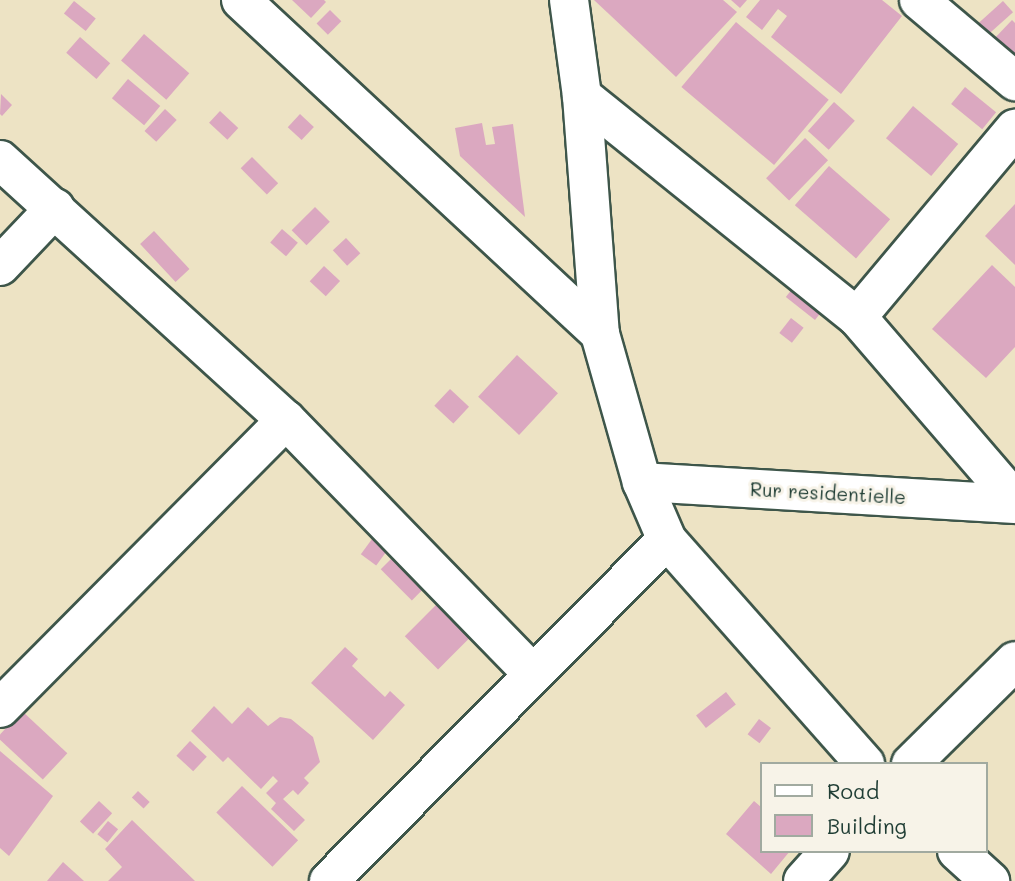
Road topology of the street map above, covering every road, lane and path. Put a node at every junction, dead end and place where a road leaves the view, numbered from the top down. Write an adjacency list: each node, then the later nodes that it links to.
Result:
1 (242, 0): 11 (street)
2 (569, 0): 5 (street)
3 (919, 0): 4 (street)
4 (1015, 81)
5 (582, 96): 10 (street); 11 (street)
6 (1015, 129): 10 (street)
7 (0, 160): 8 (street)
8 (55, 208): 9 (street); 12 (street)
9 (0, 266)
10 (857, 317): 14 (street)
11 (600, 334): 13 (street)
12 (286, 420): 17 (street); 18 (street)
13 (642, 481): 14 (street, Rur residentielle); 15 (street)
14 (1015, 502)
15 (667, 540): 17 (street); 19 (street)
16 (1015, 661): 20 (street)
17 (533, 674): 23 (street)
18 (0, 708)
19 (863, 762)
20 (913, 762)
21 (828, 853): 24 (street)
22 (959, 853): 25 (street)
23 (329, 881)
24 (803, 881)
25 (990, 881)

